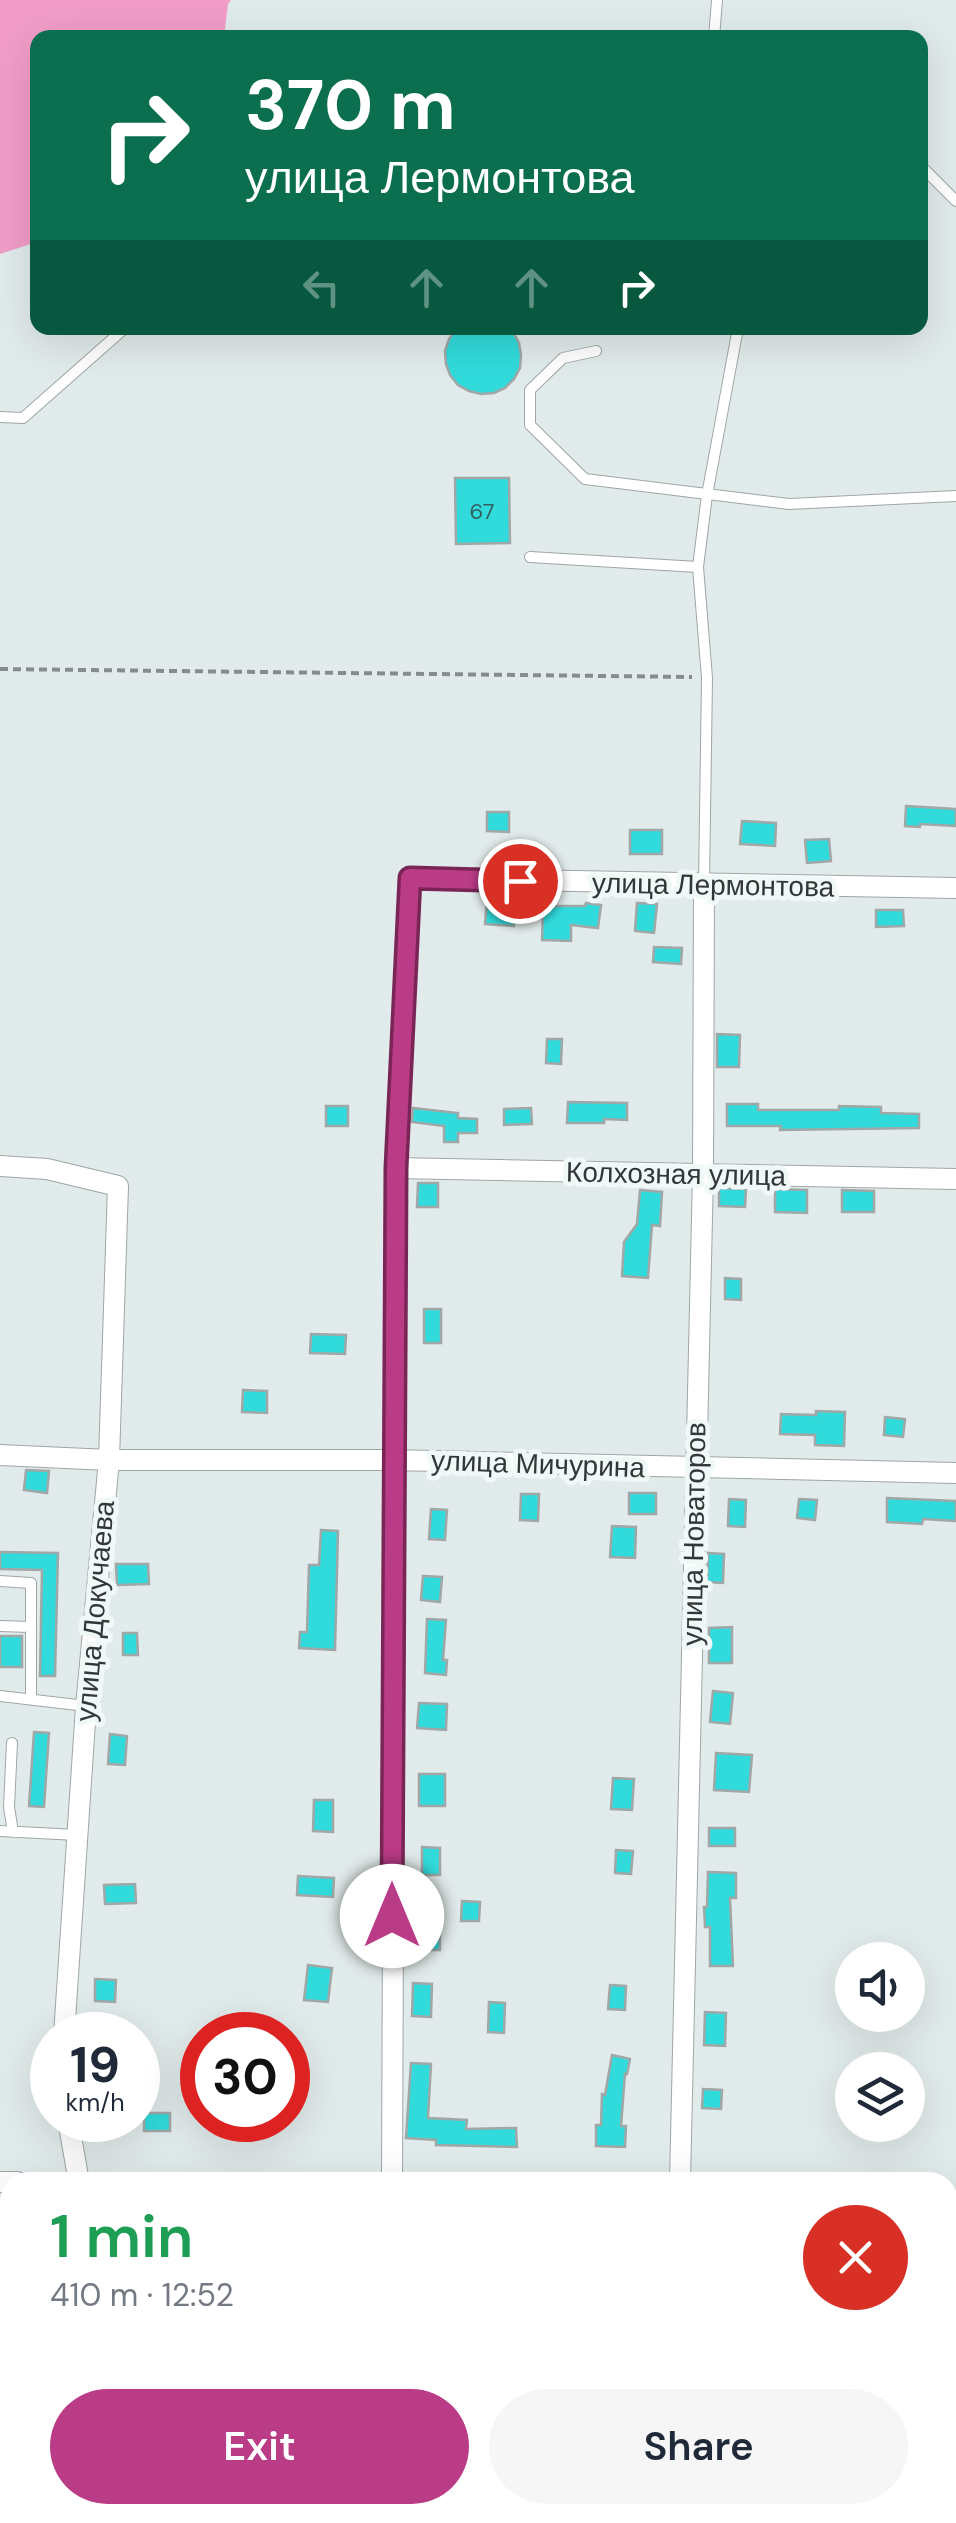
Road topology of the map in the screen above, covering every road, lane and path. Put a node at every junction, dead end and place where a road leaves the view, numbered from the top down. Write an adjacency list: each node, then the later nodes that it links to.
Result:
1 (718, 0): 2 (lane)
2 (715, 30)
3 (928, 173): 4 (lane)
4 (956, 201)
5 (117, 335): 8 (lane)
6 (737, 335): 9 (lane)
7 (596, 351): 9 (lane)
8 (0, 417)
9 (707, 495): 10 (lane); 12 (lane)
10 (956, 496)
11 (530, 558): 12 (lane)
12 (698, 567): 14 (lane)
13 (0, 669): 14 (path)
14 (707, 678): 15 (lane)
15 (704, 885): 16 (street, улица Лермонтова); 18 (street, улица Лермонтова); 19 (street, улица Новаторов)
16 (956, 888)
17 (0, 1166): 22 (street, улица Докучаева)
18 (396, 1168): 19 (street, Колхозная улица); 23 (street)
19 (704, 1174): 20 (street, Колхозная улица); 24 (street, улица Новаторов)
20 (956, 1179)
21 (0, 1455): 22 (street, улица Мичурина)
22 (108, 1460): 23 (street, улица Мичурина); 31 (street, улица Докучаева)
23 (393, 1460): 24 (street, улица Мичурина); 39 (street)
24 (696, 1468): 25 (street, улица Мичурина); 40 (street, улица Новаторов)
25 (956, 1473)
26 (0, 1582): 28 (lane)
27 (0, 1626): 28 (lane)
28 (30, 1627): 30 (lane)
29 (0, 1696): 30 (lane)
30 (31, 1698): 31 (lane)
31 (86, 1707): 35 (street, улица Докучаева)
32 (12, 1744): 34 (lane)
33 (0, 1831): 34 (lane)
34 (13, 1832): 35 (lane)
35 (78, 1835): 36 (street, улица Докучаева)
36 (66, 2012)
37 (72, 2142): 38 (street)
38 (78, 2172)
39 (392, 2172)
40 (680, 2172)

